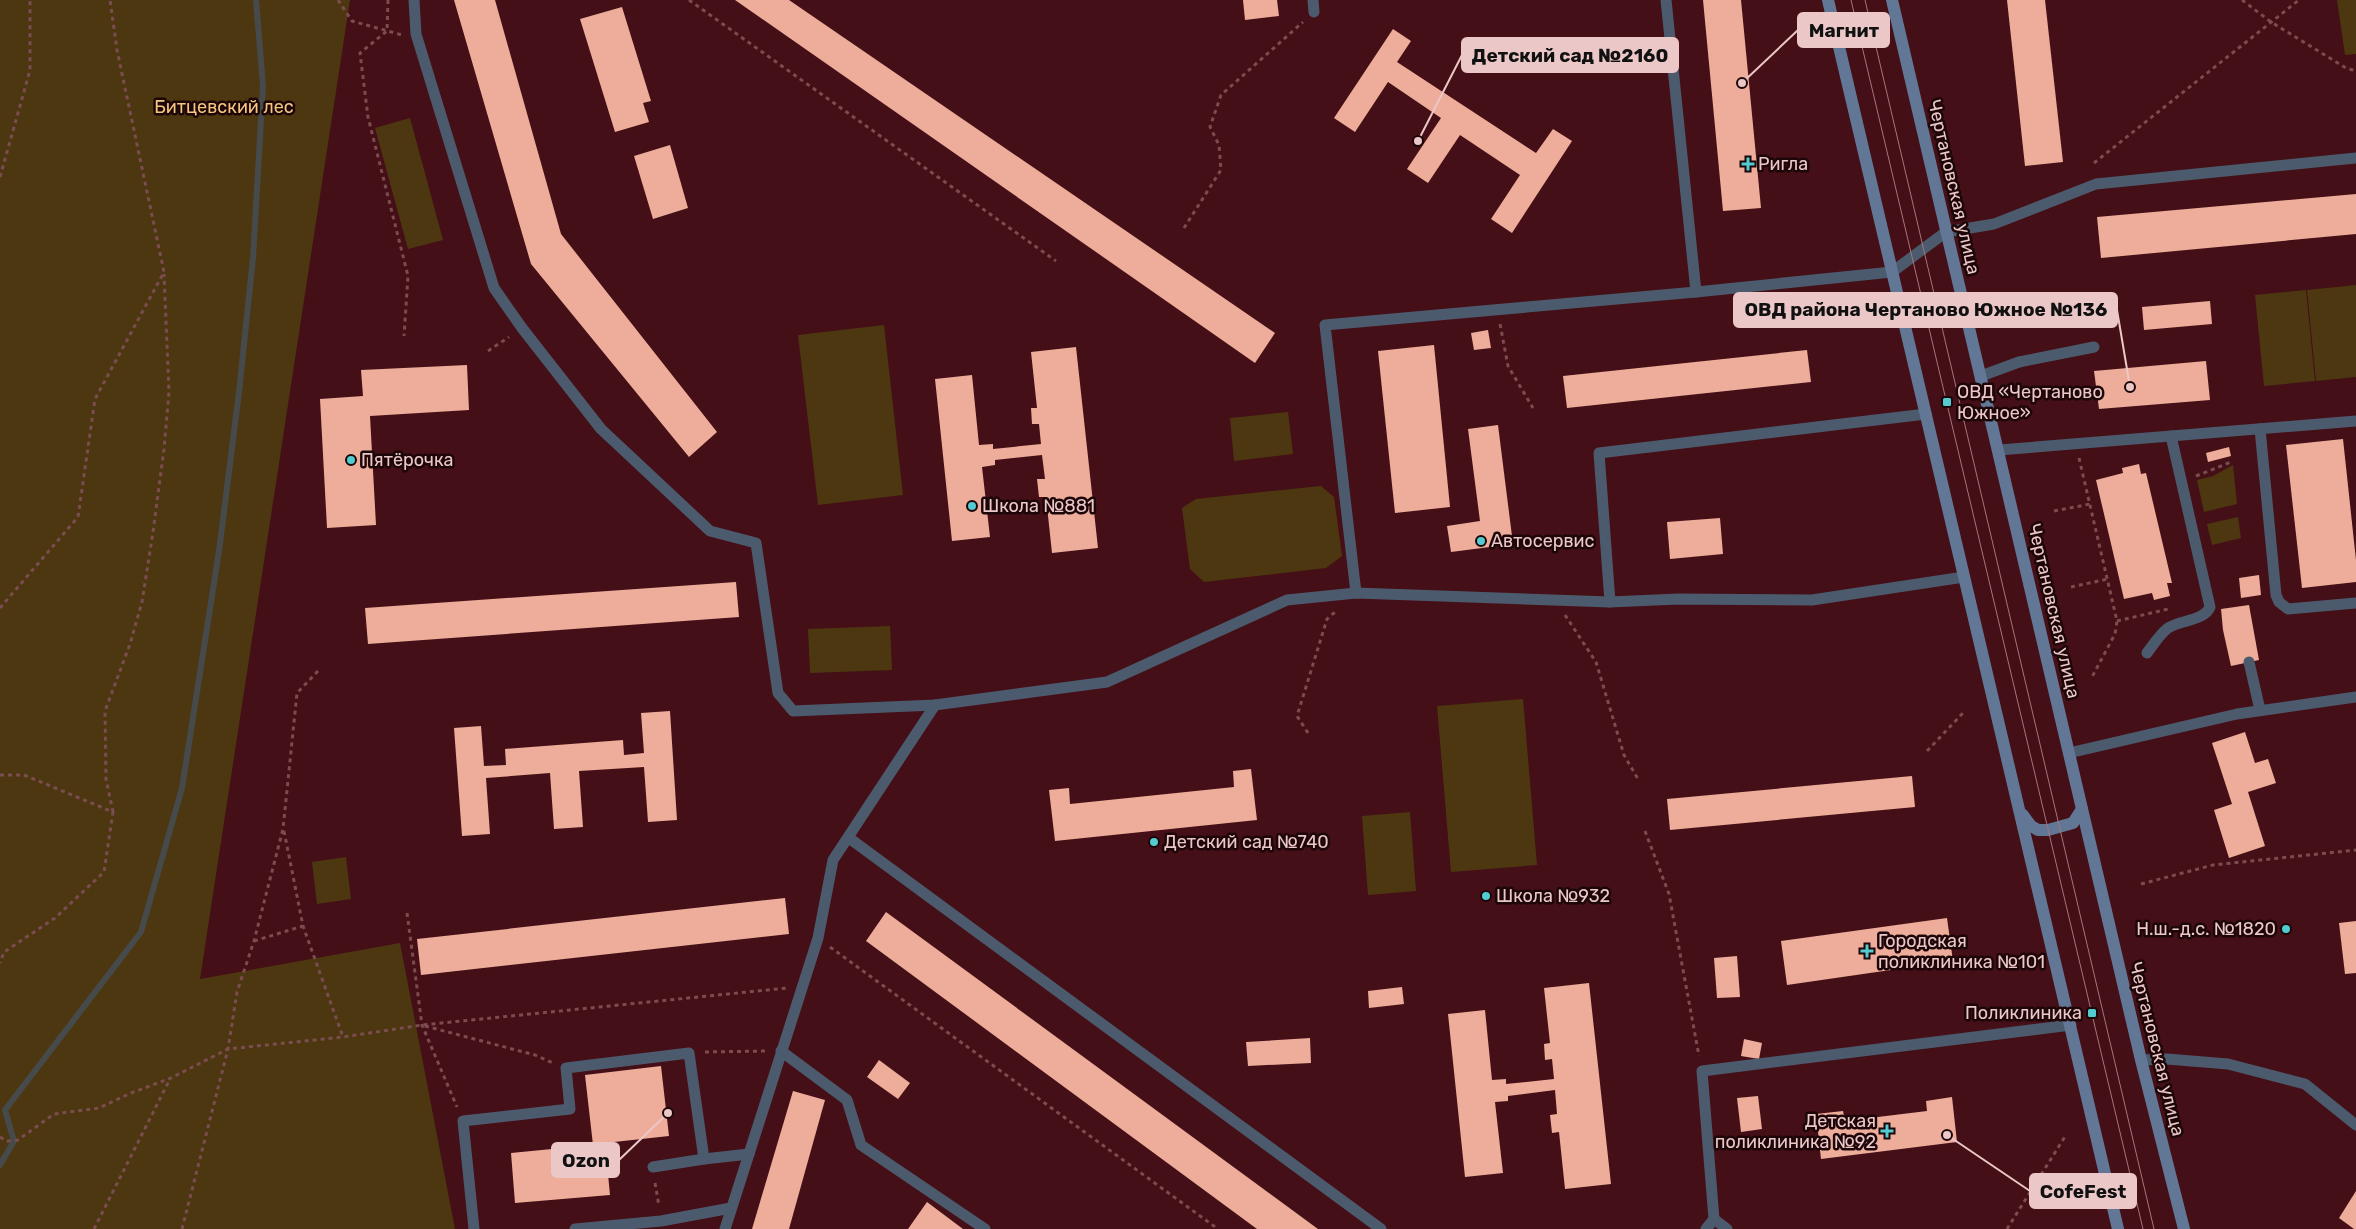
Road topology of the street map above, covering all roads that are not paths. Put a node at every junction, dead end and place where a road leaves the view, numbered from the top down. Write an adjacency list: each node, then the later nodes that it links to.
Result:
1 (414, 0): 23 (lane)
2 (1666, 0): 8 (lane)
3 (1828, 0): 7 (main road)
4 (1892, 0): 6 (main road, Чертановская улица)
5 (2356, 158): 6 (lane)
6 (1946, 232): 7 (lane); 10 (main road, Чертановская улица)
7 (1892, 272): 8 (lane); 11 (main road)
8 (1696, 292): 17 (lane)
9 (2094, 347): 10 (lane)
10 (1981, 376): 15 (main road, Чертановская улица)
11 (1926, 414): 16 (main road); 18 (lane)
12 (2356, 421): 13 (lane)
13 (2260, 429): 14 (lane); 19 (lane)
14 (2170, 436): 15 (lane); 20 (lane)
15 (2000, 450): 25 (main road, Чертановская улица)
16 (1964, 577): 18 (lane); 27 (main road)
17 (1356, 593): 18 (lane); 23 (lane)
18 (1610, 602)
19 (2356, 603)
20 (2147, 653)
21 (2249, 662): 24 (lane)
22 (2356, 697): 24 (lane)
23 (935, 705): 28 (lane)
24 (2260, 710): 25 (lane)
25 (2069, 753): 26 (main road, Чертановская улица)
26 (2082, 809): 27 (main road); 31 (main road, Чертановская улица)
27 (2021, 813): 29 (main road)
28 (849, 838): 30 (lane); 42 (lane)
29 (2071, 1025): 37 (lane); 45 (main road)
30 (781, 1051): 33 (lane); 41 (lane)
31 (2141, 1060): 32 (lane); 46 (main road, Чертановская улица)
32 (2356, 1125)
33 (749, 1154): 34 (lane); 36 (lane)
34 (704, 1159): 35 (lane); 38 (lane)
35 (653, 1167)
36 (731, 1208): 39 (lane); 40 (lane)
37 (1714, 1220): 43 (lane); 44 (lane)
38 (474, 1229)
39 (575, 1229)
40 (725, 1229)
41 (985, 1229)
42 (1381, 1229)
43 (1706, 1229)
44 (1727, 1229)
45 (2118, 1229)
46 (2184, 1229)

